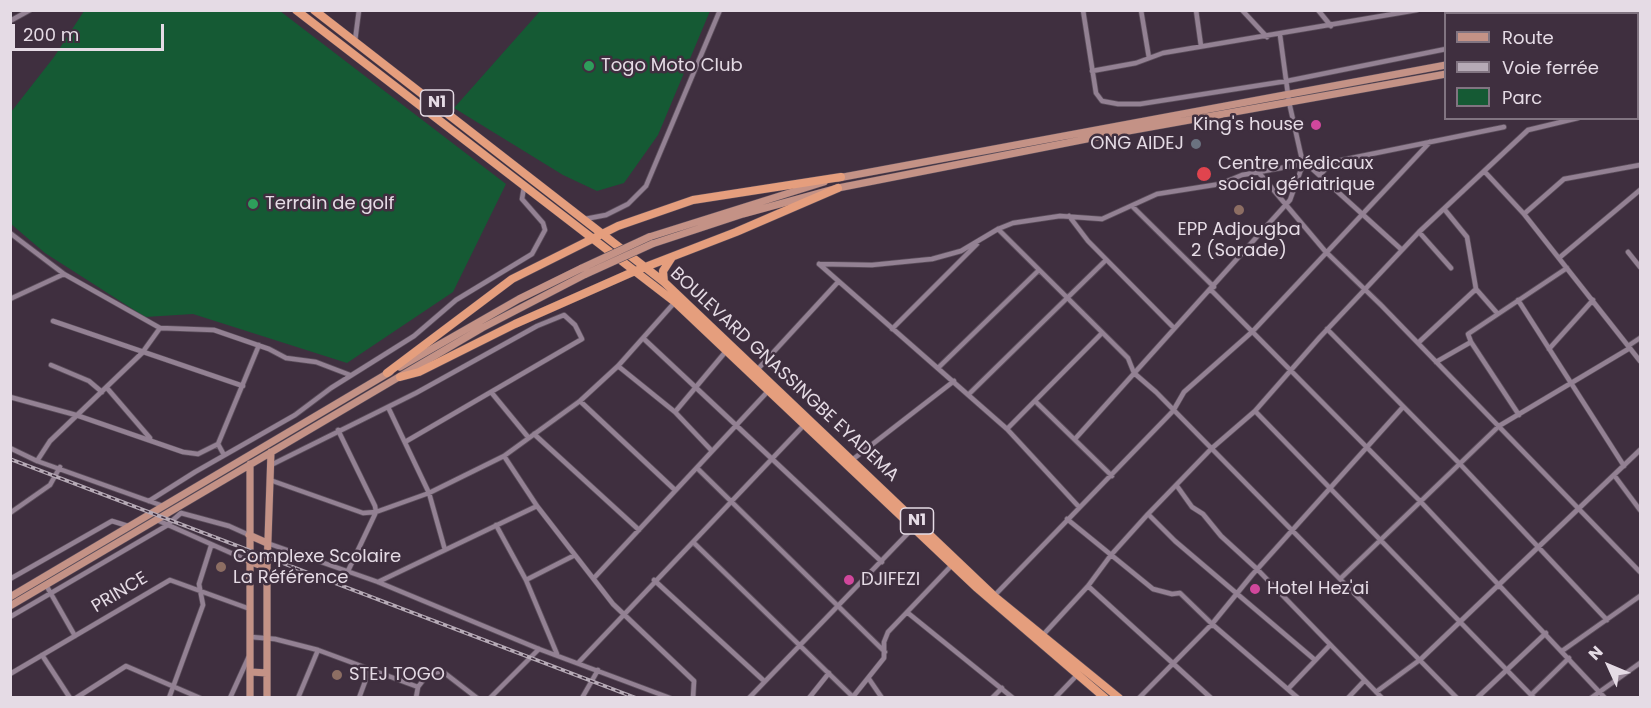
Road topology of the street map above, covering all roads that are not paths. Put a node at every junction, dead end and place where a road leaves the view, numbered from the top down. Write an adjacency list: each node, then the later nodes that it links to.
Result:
1 (30, 10): 13 (street)
2 (296, 10): 36 (highway, N1)
3 (314, 10): 17 (highway, N1)
4 (359, 10): 17 (street)
5 (720, 10): 45 (street)
6 (1083, 10): 22 (street)
7 (1141, 10): 20 (street)
8 (1196, 10): 18 (street)
9 (1242, 10): 16 (street)
10 (1318, 10): 14 (street)
11 (1417, 10): 12 (street)
12 (1398, 12): 14 (street)
13 (10, 21)
14 (1331, 26): 15 (street)
15 (1280, 35): 16 (street); 24 (street)
16 (1267, 37): 18 (street)
17 (355, 41): 45 (highway, BOULEVARD GNASSINGBE EYADEMA / N1)
18 (1201, 46): 20 (street)
19 (1444, 49): 24 (street)
20 (1149, 58): 22 (street)
21 (1444, 65): 25 (main road)
22 (1092, 71): 24 (street)
23 (1444, 74): 25 (main road)
24 (1287, 81): 25 (street)
25 (1289, 98): 30 (street); 35 (main road); 37 (main road)
26 (1570, 120): 32 (street)
27 (1504, 127): 28 (street)
28 (1430, 142): 29 (street); 43 (street)
29 (1332, 162): 30 (street); 34 (street)
30 (1305, 164): 33 (street); 34 (street); 40 (street)
31 (1641, 165): 42 (street)
32 (1485, 172): 41 (street); 42 (street)
33 (1260, 174): 39 (street); 40 (street)
34 (1320, 175): 43 (street)
35 (841, 177): 50 (highway); 53 (main road)
36 (524, 188): 46 (highway, BOULEVARD GNASSINGBE EYADEMA / N1); 105 (street)
37 (838, 188): 53 (main road); 58 (highway)
38 (1641, 190): 59 (street)
39 (1132, 206): 44 (street); 71 (street)
40 (1286, 206): 56 (street); 71 (street)
41 (1445, 210): 48 (street); 72 (street)
42 (1524, 214): 59 (street)
43 (1360, 215): 54 (street); 56 (street)
44 (1069, 216): 47 (street); 60 (street)
45 (582, 220): 50 (highway, BOULEVARD GNASSINGBE EYADEMA / N1)
46 (577, 228): 52 (highway, BOULEVARD GNASSINGBE EYADEMA / N1); 55 (highway)
47 (998, 228): 51 (street); 66 (street)
48 (1419, 232): 54 (street); 63 (street)
49 (10, 233): 68 (street)
50 (602, 234): 52 (highway); 61 (highway, BOULEVARD GNASSINGBE EYADEMA / N1)
51 (983, 238): 70 (street); 83 (street)
52 (591, 239): 55 (highway); 65 (highway, BOULEVARD GNASSINGBE EYADEMA / N1)
53 (651, 241): 67 (main road, bridge)
54 (1402, 250): 73 (street)
55 (566, 251): 104 (highway)
56 (1325, 251): 73 (street); 85 (street)
57 (1628, 252): 62 (street)
58 (673, 255): 61 (highway); 69 (highway)
59 (1559, 258): 64 (street)
60 (1106, 260): 75 (street); 82 (street)
61 (646, 267): 65 (highway); 69 (highway, BOULEVARD GNASSINGBE EYADEMA / N1)
62 (1641, 267)
63 (1451, 268)
64 (1567, 268): 76 (street); 77 (street)
65 (635, 270): 78 (highway, BOULEVARD GNASSINGBE EYADEMA / N1); 106 (highway)
66 (1039, 270): 75 (street); 100 (street)
67 (584, 271): 104 (main road); 106 (main road)
68 (64, 274): 74 (street); 81 (street)
69 (664, 282): 101 (highway, BOULEVARD GNASSINGBE EYADEMA / N1)
70 (838, 282): 83 (street); 101 (street)
71 (1212, 288): 82 (street); 85 (street)
72 (1476, 289): 79 (street); 90 (street)
73 (1365, 290): 84 (street); 90 (street)
74 (10, 299)
75 (1067, 299): 86 (street); 115 (street)
76 (1518, 300): 79 (street); 93 (street)
77 (1593, 300): 92 (street); 93 (street)
78 (675, 302): 87 (street); 94 (highway, BOULEVARD GNASSINGBE EYADEMA / N1)
79 (1497, 313): 89 (street)
80 (53, 321): 95 (street)
81 (160, 328): 91 (street); 95 (street)
82 (1174, 328): 103 (street)
83 (892, 329): 100 (street)
84 (1327, 329): 102 (street); 120 (street)
85 (1252, 331): 102 (street); 121 (street)
86 (1102, 333): 103 (street); 118 (street)
87 (643, 338): 99 (street); 109 (street)
88 (1641, 338): 92 (street)
89 (1471, 342): 97 (street); 125 (street)
90 (1418, 344): 97 (street)
91 (259, 345): 105 (street); 110 (street)
92 (1629, 347): 96 (street); 108 (street)
93 (1550, 349): 108 (street)
94 (727, 350): 109 (street); 111 (highway, BOULEVARD GNASSINGBE EYADEMA / N1)
95 (142, 353): 110 (street); 112 (street)
96 (1641, 361)
97 (1436, 362): 128 (street)
98 (51, 365): 113 (street)
99 (618, 366): 117 (street); 123 (street)
100 (939, 367): 107 (street)
101 (757, 370): 111 (highway, BOULEVARD GNASSINGBE EYADEMA / N1)
102 (1291, 371): 122 (street); 138 (street)
103 (1134, 373): 121 (street); 133 (street)
104 (387, 374): 135 (main road)
105 (350, 376): 145 (street)
106 (400, 377): 144 (main road)
107 (954, 381): 115 (street); 148 (street)
108 (1572, 384): 125 (street); 153 (street)
109 (696, 385): 123 (street); 127 (street)
110 (243, 386): 137 (street)
111 (771, 387): 126 (highway, BOULEVARD GNASSINGBE EYADEMA / N1); 127 (street); 148 (highway, BOULEVARD GNASSINGBE EYADEMA / N1)
112 (107, 388): 113 (street); 134 (street)
113 (102, 392): 124 (street)
114 (491, 392): 119 (street); 132 (street); 136 (street)
115 (969, 394): 129 (street)
116 (10, 397): 124 (street)
117 (580, 401): 131 (street); 161 (street)
118 (1035, 401): 129 (street); 133 (street)
119 (388, 407): 130 (street); 136 (street)
120 (1403, 407): 138 (street); 151 (street)
121 (1173, 411): 141 (street); 157 (street)
122 (1255, 411): 141 (street); 160 (street)
123 (675, 412): 143 (street)
124 (76, 415): 134 (street); 149 (street)
125 (1519, 415): 128 (street)
126 (805, 424): 147 (street); 177 (highway, BOULEVARD GNASSINGBE EYADEMA / N1)
127 (737, 425): 143 (street); 147 (street)
128 (1499, 426): 151 (street); 169 (street)
129 (1007, 429): 168 (street)
130 (338, 430): 152 (street); 171 (street)
131 (534, 434): 132 (street); 180 (street)
132 (528, 437): 146 (street)
133 (1075, 439): 157 (street)
134 (151, 440): 137 (street)
135 (279, 440): 140 (main road); 144 (main road)
136 (405, 442): 162 (street)
137 (218, 444): 145 (street)
138 (1366, 447): 160 (street); 164 (street)
139 (10, 448): 149 (street)
140 (262, 448): 150 (main road); 166 (main road)
141 (1211, 449): 159 (street); 181 (street)
142 (1641, 450): 153 (street)
143 (712, 451): 155 (street)
144 (270, 453): 150 (main road); 152 (main road)
145 (224, 455): 163 (street)
146 (504, 456): 162 (street); 167 (street)
147 (773, 459): 165 (street); 192 (street)
148 (852, 460): 177 (highway, BOULEVARD GNASSINGBE EYADEMA / N1)
149 (37, 461): 154 (street)
150 (250, 464): 175 (main road); 182 (main road)
151 (1460, 464): 164 (street); 187 (street)
152 (269, 466): 158 (main road)
153 (1624, 466): 156 (street)
154 (60, 467): 163 (street); 172 (street)
155 (697, 468): 161 (street); 165 (street)
156 (1614, 475): 169 (street); 170 (street)
157 (1112, 476): 168 (street)
158 (270, 480): 171 (street); 185 (main road)
159 (1177, 486): 173 (street); 195 (street)
160 (1330, 488): 181 (street); 183 (street)
161 (675, 490): 180 (street)
162 (429, 493): 171 (street); 188 (street)
163 (149, 501): 166 (street)
164 (1420, 501): 183 (street); 205 (street)
165 (732, 502): 184 (street); 214 (street)
166 (163, 506): 178 (main road)
167 (537, 506): 176 (street); 189 (street)
168 (1079, 507): 174 (street)
169 (1578, 509): 187 (street); 197 (street)
170 (1641, 510)
171 (376, 512): 196 (street)
172 (10, 513)
173 (1148, 513): 190 (street); 209 (street)
174 (1067, 519): 190 (street); 210 (street)
175 (157, 520): 179 (street); 204 (main road)
176 (496, 525): 188 (street); 201 (street)
177 (916, 525): 192 (street); 193 (highway, BOULEVARD GNASSINGBE EYADEMA / N1); 210 (highway, BOULEVARD GNASSINGBE EYADEMA / N1)
178 (128, 526): 200 (street); 212 (main road)
179 (166, 526): 182 (street); 186 (street); 208 (street)
180 (639, 530): 198 (street)
181 (1293, 530): 195 (street); 199 (street)
182 (249, 535): 185 (main road); 191 (main road)
183 (1380, 540): 199 (street); 220 (street)
184 (693, 542): 202 (street); 227 (street)
185 (267, 543): 194 (main road); 196 (street)
186 (211, 546): 191 (street); 207 (street)
187 (1537, 548): 205 (street); 219 (street)
188 (445, 550): 203 (street)
189 (574, 555): 198 (street); 201 (street)
190 (1111, 555): 206 (street); 221 (street)
191 (249, 561): 194 (main road); 215 (main road)
192 (882, 562): 214 (street)
193 (952, 565): 217 (street); 224 (highway, BOULEVARD GNASSINGBE EYADEMA / N1)
194 (267, 568): 226 (main road)
195 (1257, 569): 209 (street); 228 (street)
196 (348, 571): 203 (street)
197 (1641, 572)
198 (594, 578): 216 (street)
199 (1341, 578): 237 (street)
200 (10, 579)
201 (526, 580): 234 (street)
202 (654, 580): 216 (street); 251 (street)
203 (378, 582): 229 (street)
204 (46, 585): 208 (street); 213 (main road)
205 (1498, 585): 220 (street); 222 (street)
206 (1088, 586): 224 (street); 241 (street)
207 (199, 590): 215 (street, PRINCE); 223 (street, PRINCE); 253 (street)
208 (50, 593): 218 (street); 223 (street)
209 (1239, 594): 221 (street); 238 (street)
210 (994, 596): 224 (highway, BOULEVARD GNASSINGBE EYADEMA / N1)
211 (1641, 596): 219 (street)
212 (10, 597)
213 (10, 606)
214 (838, 607): 227 (street); 232 (street)
215 (250, 609): 225 (main road)
216 (622, 613): 239 (street); 275 (street)
217 (908, 613): 232 (street); 255 (street)
218 (10, 617)
219 (1607, 620): 231 (street)
220 (1460, 622): 237 (street); 243 (street)
221 (1212, 624): 241 (street); 256 (street)
222 (1546, 633): 231 (street); 243 (street)
223 (75, 636): 235 (street, PRINCE)
224 (1041, 637): 248 (highway, BOULEVARD GNASSINGBE EYADEMA / N1); 283 (highway, BOULEVARD GNASSINGBE EYADEMA / N1)
225 (251, 638): 226 (street); 233 (main road)
226 (267, 638): 230 (street); 246 (main road)
227 (800, 643): 247 (street); 251 (street)
228 (1329, 645): 238 (street); 252 (street)
229 (539, 649): 234 (street); 272 (street)
230 (318, 650): 244 (street); 268 (street)
231 (1562, 651): 236 (street)
232 (885, 652): 250 (street)
233 (250, 653): 245 (main road); 265 (street)
234 (557, 654): 239 (street)
235 (42, 655): 249 (street, PRINCE); 261 (street)
236 (1569, 658): 258 (street); 259 (street)
237 (1421, 659): 257 (street); 289 (street)
238 (1315, 660): 256 (street)
239 (579, 662): 242 (street)
240 (1641, 663): 258 (street)
241 (1174, 665): 284 (street); 285 (street)
242 (598, 670): 273 (street); 274 (street)
243 (1508, 670): 259 (street); 290 (street)
244 (369, 671): 254 (street); 269 (street)
245 (251, 672): 246 (main road); 266 (main road)
246 (267, 673): 267 (main road)
247 (829, 673): 260 (street); 277 (street)
248 (1079, 673): 281 (street); 282 (highway, BOULEVARD GNASSINGBE EYADEMA / N1)
249 (10, 674)
250 (869, 679): 260 (street); 278 (street)
251 (763, 680): 276 (street)
252 (1364, 681): 257 (street); 287 (street)
253 (173, 686): 262 (street); 263 (street); 264 (street)
254 (418, 687): 270 (street); 271 (street)
255 (1002, 688): 279 (street); 280 (street)
256 (1288, 689): 286 (street)
257 (1376, 692): 288 (street)
258 (1599, 692): 291 (street); 292 (street)
259 (1533, 696)
260 (852, 697)
261 (70, 698)
262 (76, 698)
263 (169, 698)
264 (200, 698)
265 (230, 698)
266 (250, 698)
267 (267, 698)
268 (298, 698)
269 (358, 698)
270 (416, 698)
271 (477, 698)
272 (490, 698)
273 (582, 698)
274 (670, 698)
275 (693, 698)
276 (749, 698)
277 (809, 698)
278 (882, 698)
279 (992, 698)
280 (1013, 698)
281 (1055, 698)
282 (1105, 698)
283 (1119, 698)
284 (1139, 698)
285 (1211, 698)
286 (1298, 698)
287 (1348, 698)
288 (1382, 698)
289 (1457, 698)
290 (1477, 698)
291 (1591, 698)
292 (1605, 698)

